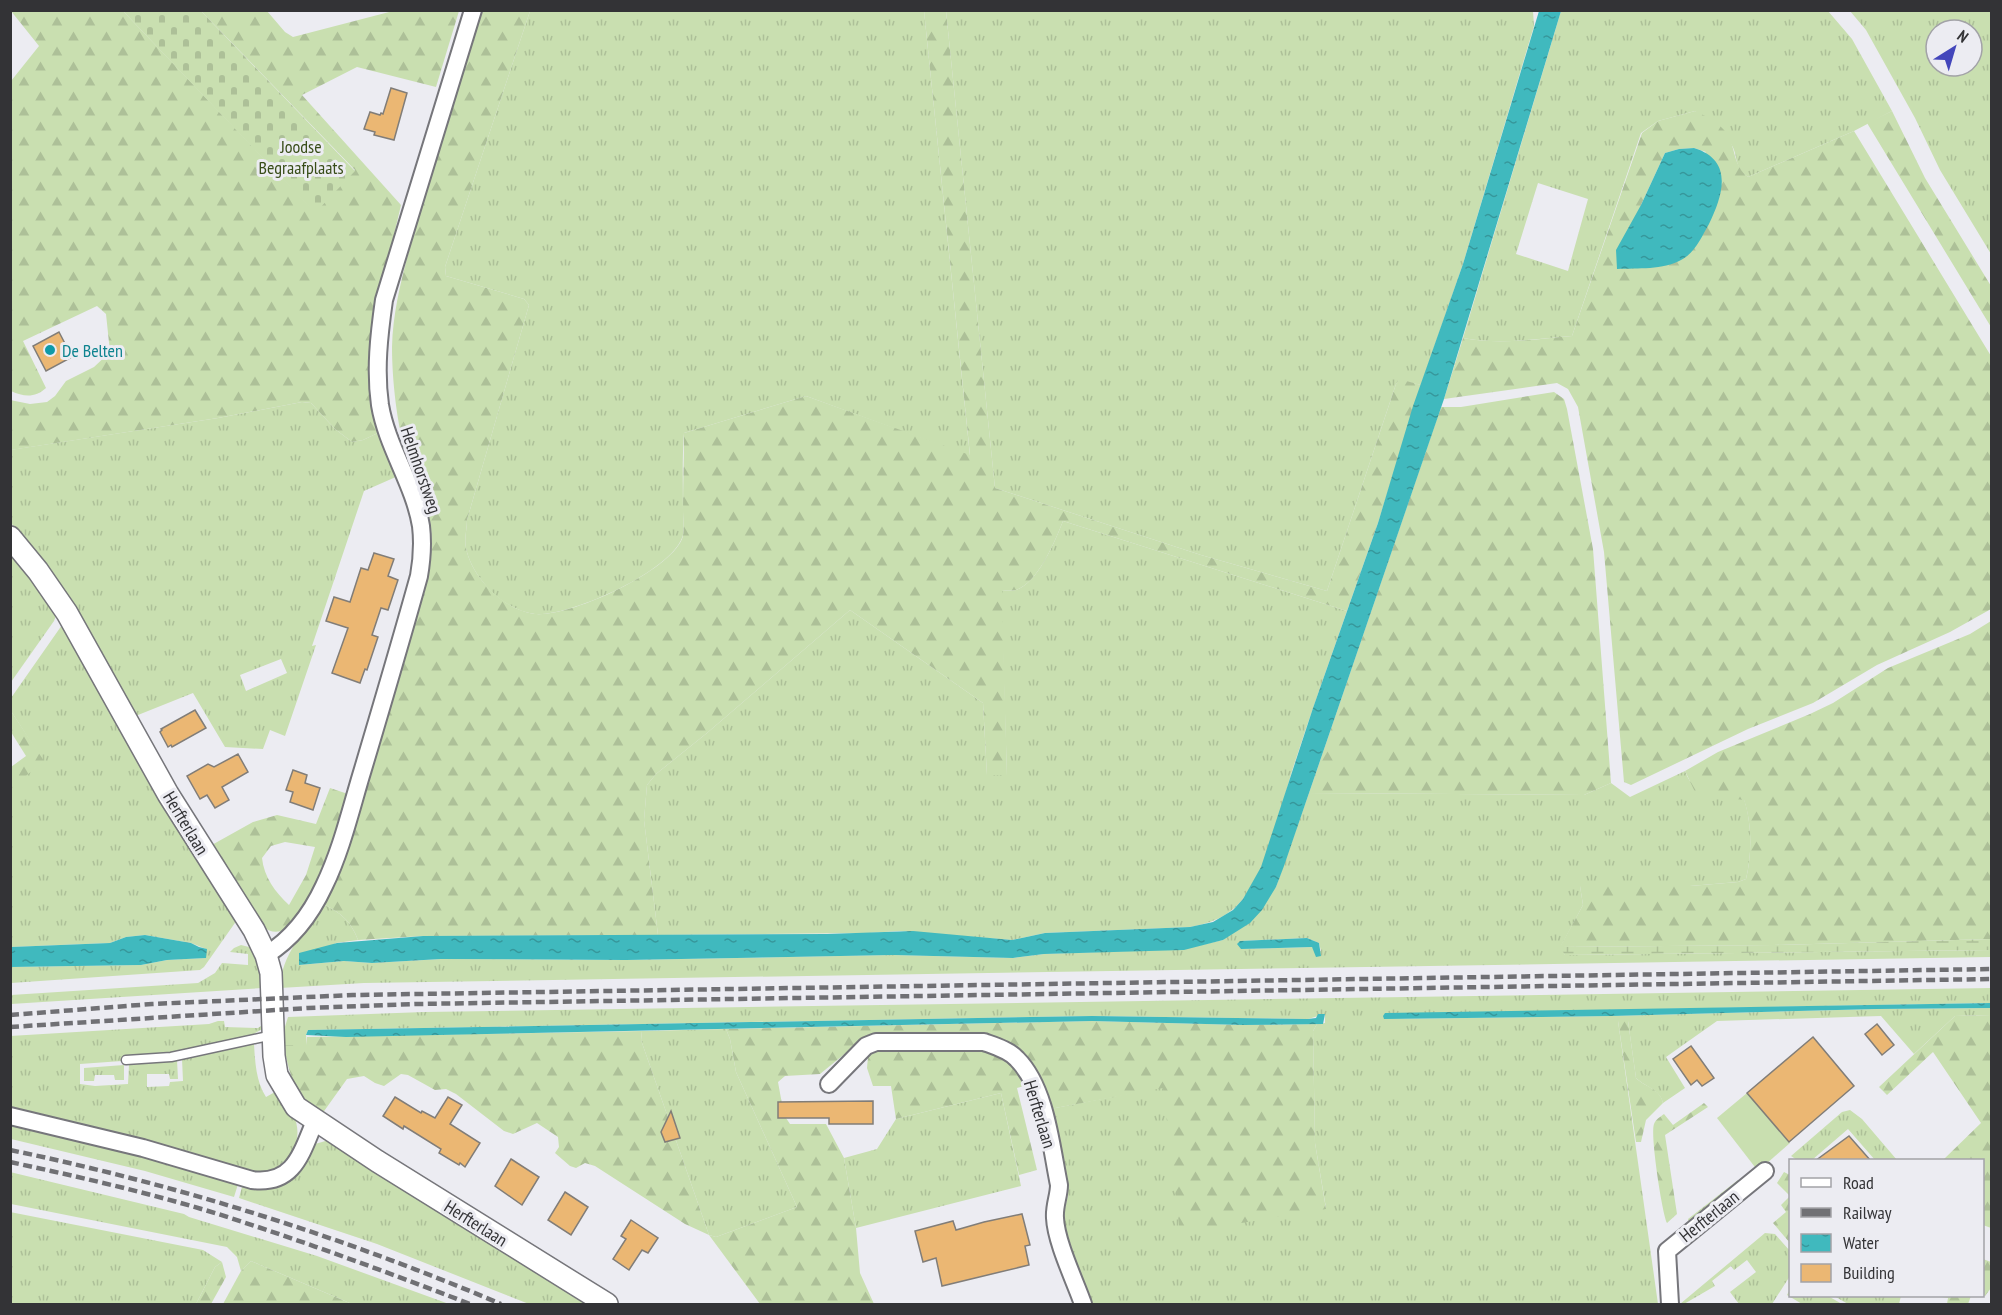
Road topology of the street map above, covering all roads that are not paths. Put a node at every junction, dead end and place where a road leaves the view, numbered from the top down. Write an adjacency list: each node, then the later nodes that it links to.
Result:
1 (473, 10): 3 (street, Helmhorstweg)
2 (10, 537): 3 (street, Herfterlaan)
3 (266, 955): 4 (street, Herfterlaan)
4 (273, 1035): 5 (lane); 8 (street, Herfterlaan)
5 (126, 1060)
6 (829, 1084): 11 (street, Herfterlaan)
7 (10, 1116): 8 (street)
8 (315, 1121): 10 (street, Herfterlaan)
9 (1765, 1171): 12 (street, Herfterlaan)
10 (607, 1305)
11 (1083, 1305)
12 (1671, 1305)

